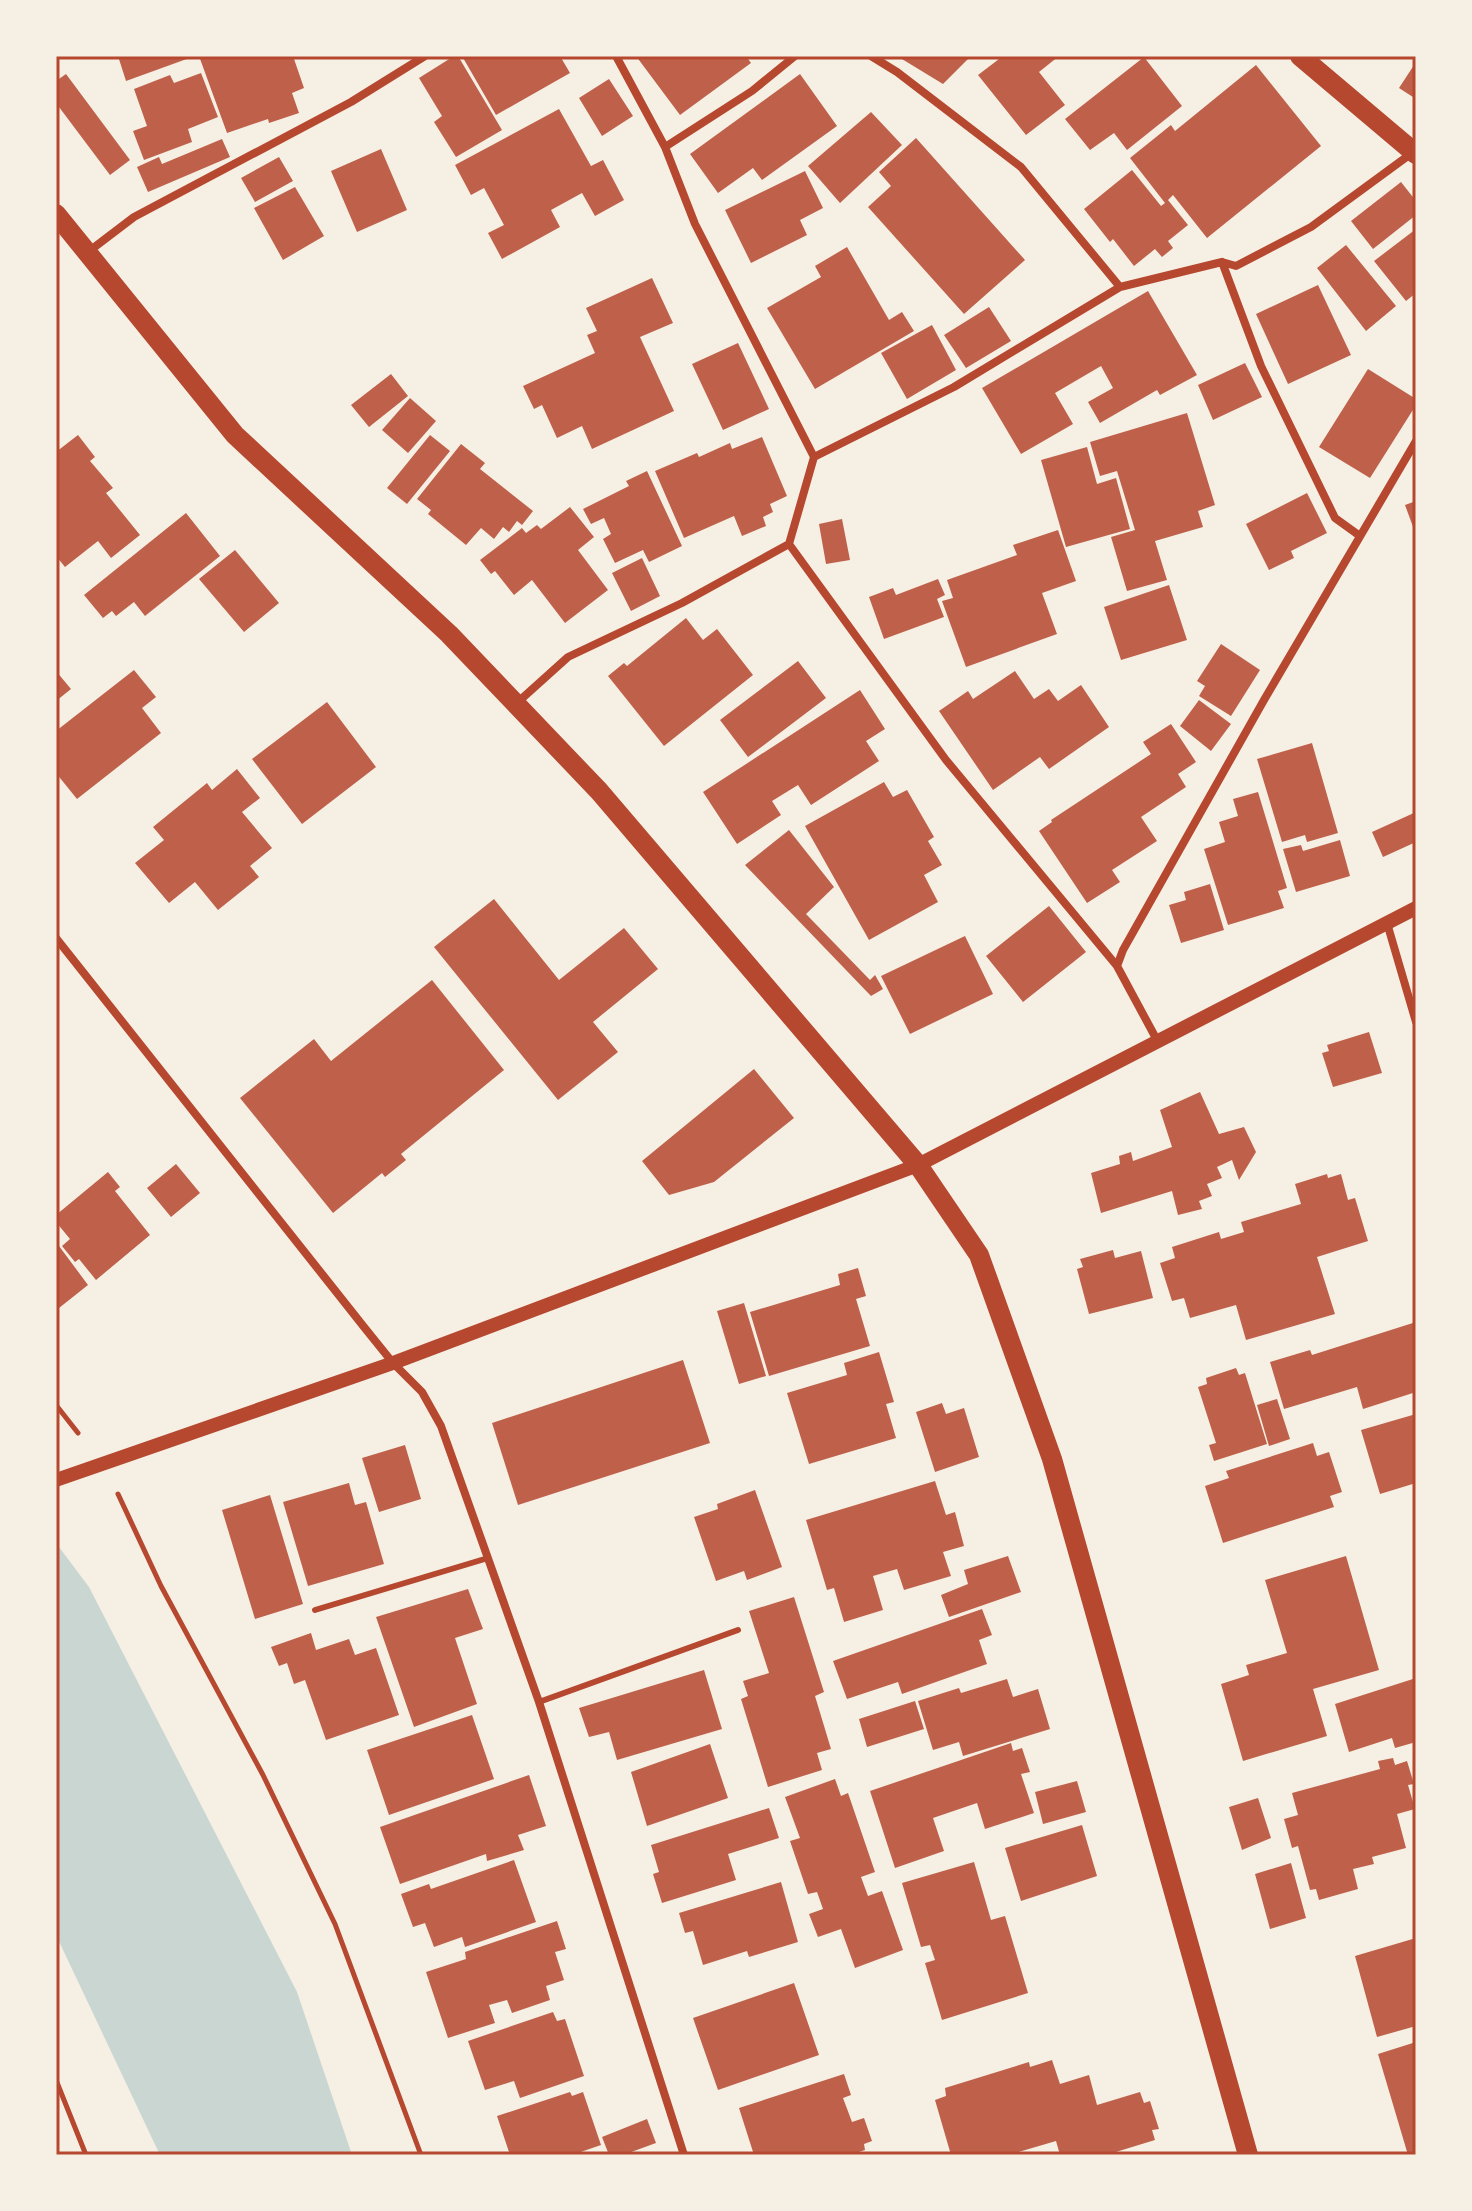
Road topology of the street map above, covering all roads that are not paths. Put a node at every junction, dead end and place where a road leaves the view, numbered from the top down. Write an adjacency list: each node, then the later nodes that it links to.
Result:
1 (425, 56): 9 (street)
2 (616, 56): 6 (street)
3 (795, 56): 6 (street)
4 (871, 56): 11 (street)
5 (1300, 56): 7 (main road)
6 (665, 147): 13 (street)
7 (1414, 153): 10 (street)
8 (56, 214): 9 (main road)
9 (88, 253): 16 (main road)
10 (1222, 262): 11 (street); 14 (street)
11 (1120, 287): 13 (street)
12 (1416, 441): 14 (street)
13 (814, 457): 15 (street)
14 (1360, 536): 20 (street)
15 (789, 544): 16 (street); 20 (street)
16 (516, 704): 23 (main road)
17 (1416, 908): 18 (street)
18 (1387, 923): 21 (street); 22 (street)
19 (56, 938): 24 (street)
20 (1117, 966): 22 (street)
21 (1416, 1022)
22 (1158, 1042): 23 (street)
23 (918, 1165): 24 (street); 31 (main road)
24 (393, 1363): 25 (street); 26 (street)
25 (56, 1480)
26 (488, 1558): 27 (lane); 29 (street)
27 (315, 1610)
28 (738, 1630): 29 (lane)
29 (539, 1702): 30 (street)
30 (684, 2155)
31 (1248, 2155)

